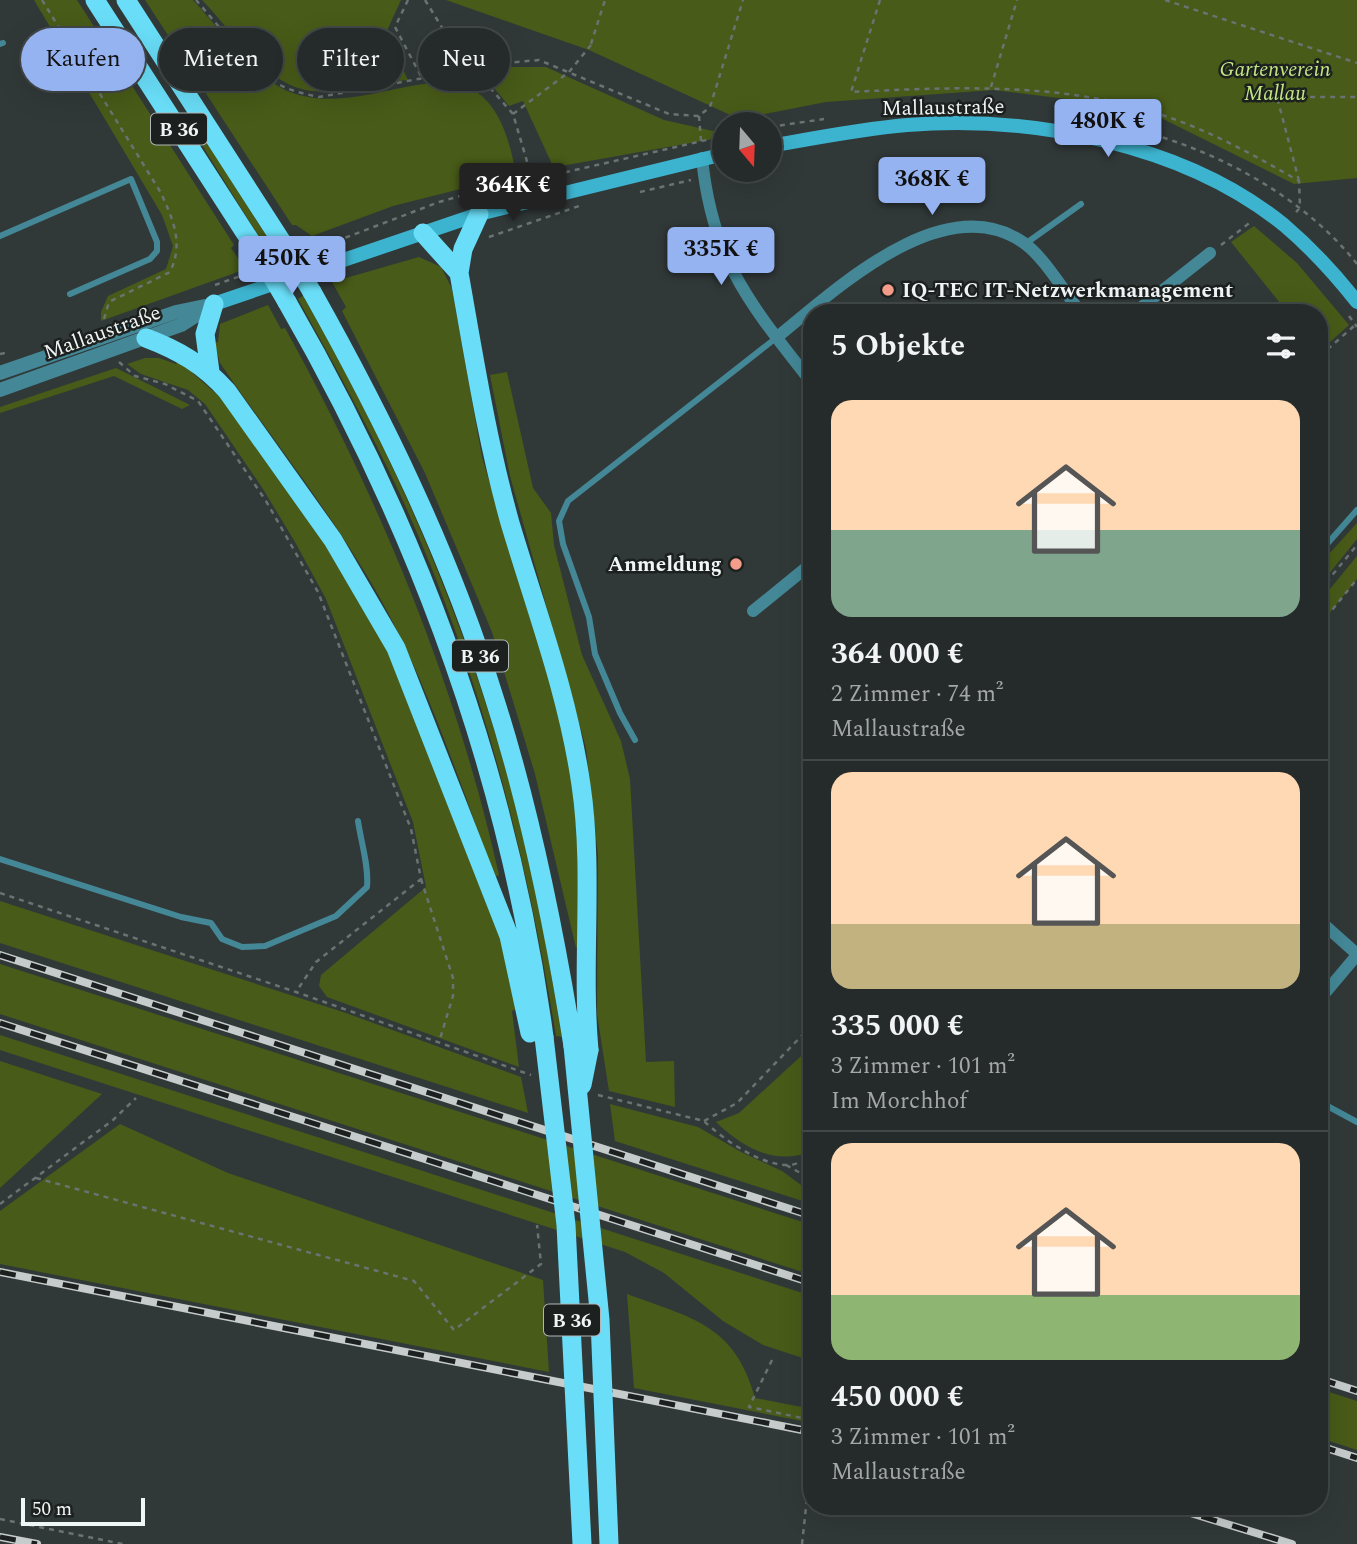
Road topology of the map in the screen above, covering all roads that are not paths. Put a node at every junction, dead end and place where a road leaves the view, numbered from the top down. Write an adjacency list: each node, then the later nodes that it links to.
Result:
1 (95, 0): 36 (highway, B 36, bridge)
2 (126, 0): 37 (highway, B 36, bridge)
3 (782, 144): 15 (main road, Mallaustraße)
4 (712, 156): 5 (main road, Mallaustraße)
5 (702, 158): 7 (main road, Mallaustraße); 21 (street)
6 (1081, 204): 10 (lane)
7 (479, 214): 8 (main road, Mallaustraße); 12 (highway)
8 (423, 233): 12 (highway); 14 (main road, Mallaustraße)
9 (0, 236): 13 (lane)
10 (1025, 244): 16 (street); 17 (street)
11 (1210, 253): 18 (street)
12 (459, 273): 37 (highway)
13 (70, 294)
14 (211, 296): 20 (street, Mallaustraße); 22 (street, Mallaustraße); 23 (highway)
15 (1357, 302)
16 (818, 304)
17 (1074, 304)
18 (1145, 304)
19 (803, 316): 21 (street)
20 (146, 338): 23 (highway); 25 (street, Mallaustraße)
21 (776, 338): 24 (street); 30 (lane)
22 (4, 370)
23 (211, 372): 36 (highway)
24 (803, 372)
25 (0, 390)
26 (1357, 510): 27 (lane)
27 (1328, 543)
28 (803, 570): 29 (street)
29 (753, 611)
30 (635, 740)
31 (358, 821): 32 (lane)
32 (0, 859)
33 (1328, 928): 34 (street)
34 (1357, 955): 35 (street)
35 (1328, 989)
36 (537, 1035): 40 (highway, B 36, bridge)
37 (581, 1048): 41 (highway, B 36, bridge)
38 (1328, 1106): 39 (lane)
39 (1357, 1122)
40 (582, 1544)
41 (610, 1544)

